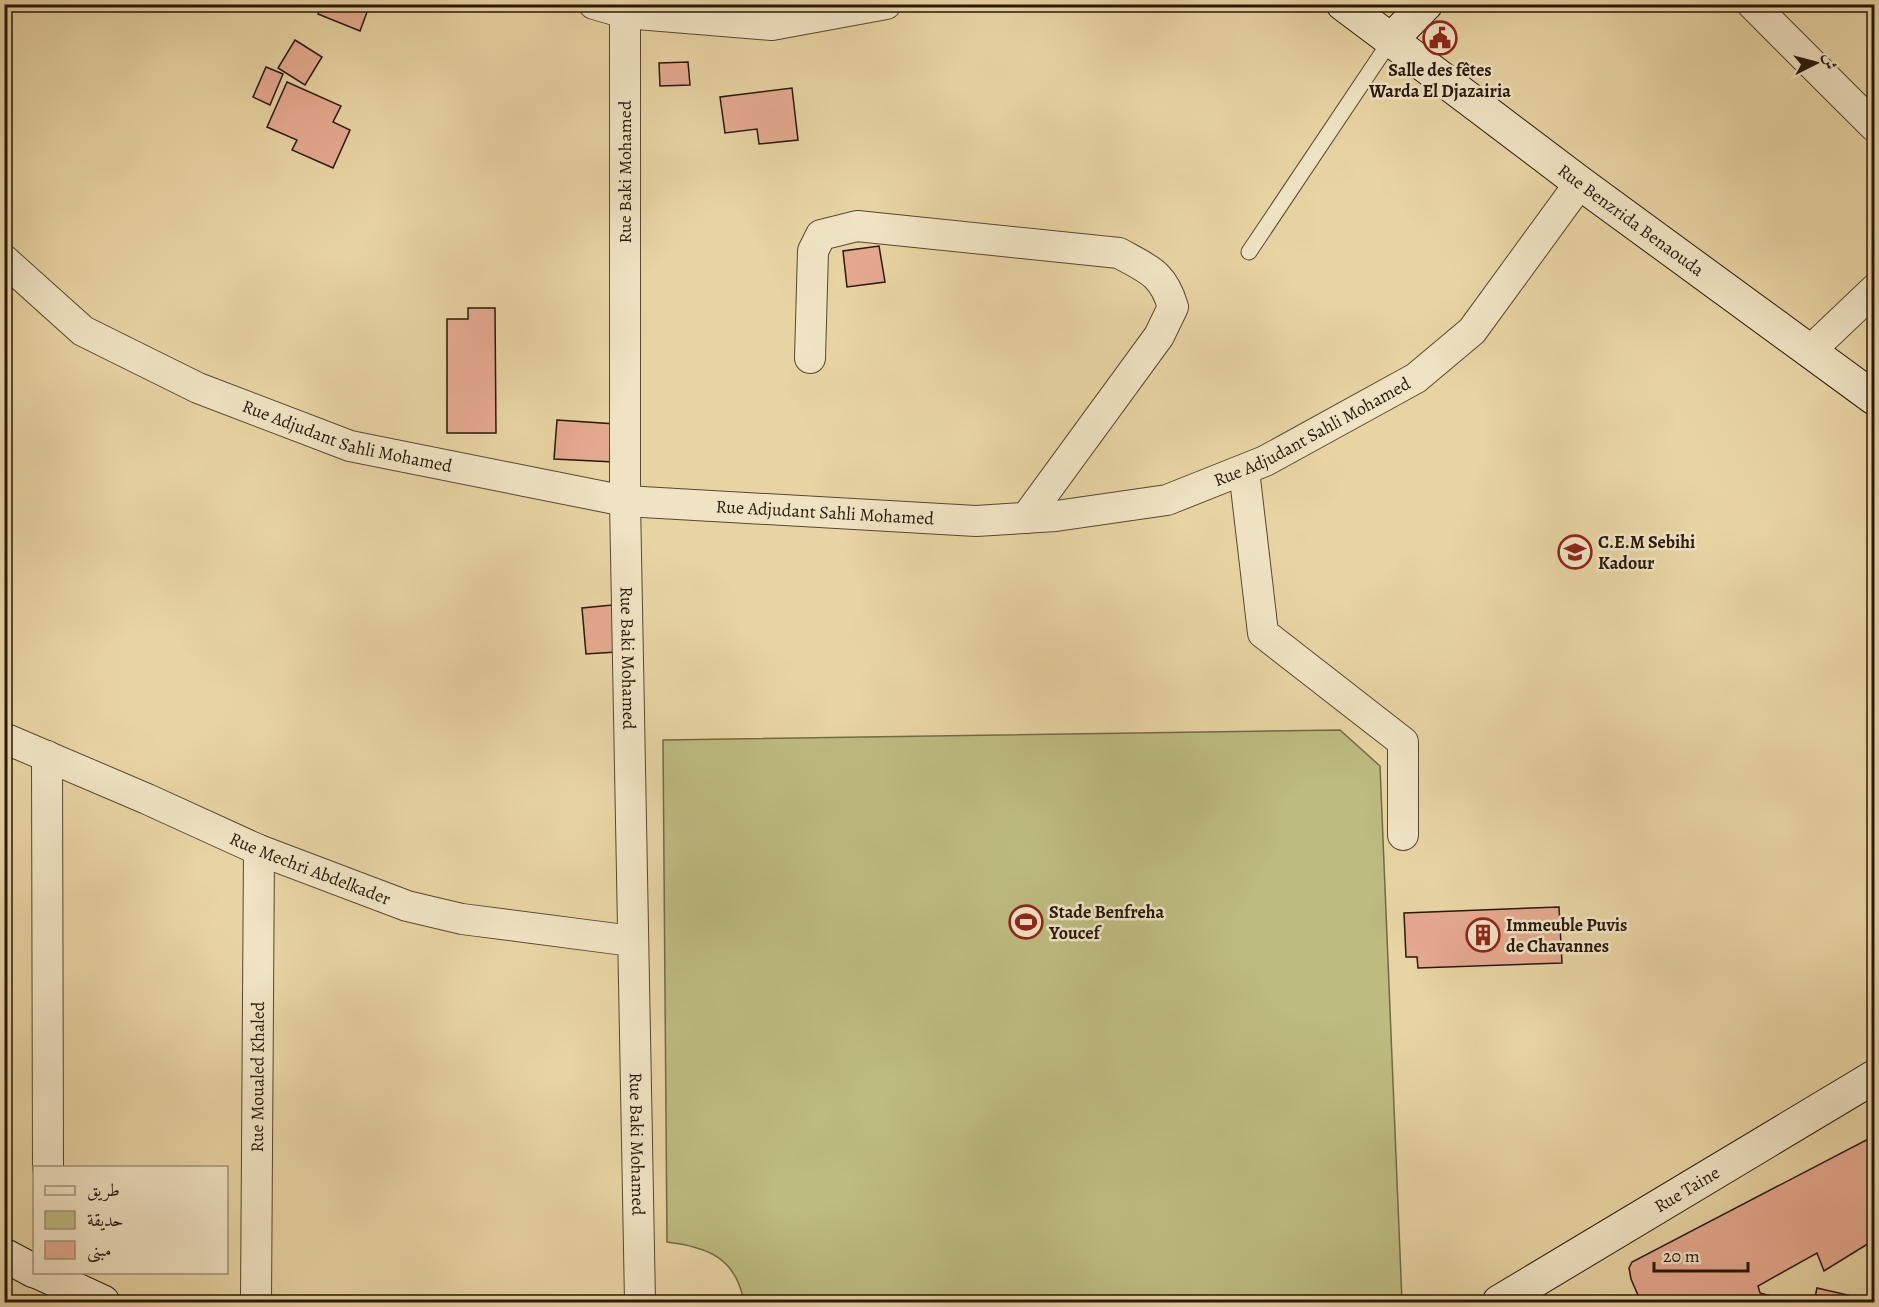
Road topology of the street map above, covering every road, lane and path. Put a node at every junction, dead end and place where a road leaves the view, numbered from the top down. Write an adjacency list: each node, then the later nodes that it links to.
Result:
1 (594, 4): 6 (street)
2 (886, 4): 6 (street)
3 (1343, 4): 7 (street, Rue Benzrida Benaouda)
4 (1426, 4): 7 (street)
5 (1752, 4): 8 (street)
6 (625, 13): 17 (street, Rue Baki Mohamed)
7 (1391, 40): 9 (street, Rue Benzrida Benaouda); 10 (lane)
8 (1875, 126)
9 (1580, 183): 13 (street, Rue Benzrida Benaouda); 16 (street, Rue Adjudant Sahli Mohamed)
10 (1249, 252)
11 (4, 260): 17 (street, Rue Adjudant Sahli Mohamed)
12 (1875, 290): 13 (street)
13 (1811, 350): 15 (street, Rue Benzrida Benaouda)
14 (810, 358): 18 (street)
15 (1875, 398)
16 (1244, 470): 18 (street, Rue Adjudant Sahli Mohamed); 21 (street)
17 (625, 501): 18 (street, Rue Adjudant Sahli Mohamed); 23 (street, Rue Baki Mohamed)
18 (1026, 518)
19 (4, 738): 20 (street, Rue Mechri Abdelkader)
20 (47, 756): 22 (street, Rue Mechri Abdelkader); 25 (street)
21 (1403, 835)
22 (259, 850): 23 (street, Rue Mechri Abdelkader); 30 (street, Rue Moualed Khaled)
23 (632, 941): 31 (street, Rue Baki Mohamed)
24 (1875, 1077): 32 (street, Rue Taine)
25 (48, 1166)
26 (4, 1255): 27 (street)
27 (33, 1269)
28 (44, 1274): 29 (street)
29 (104, 1302)
30 (256, 1302)
31 (640, 1302)
32 (1499, 1302)

